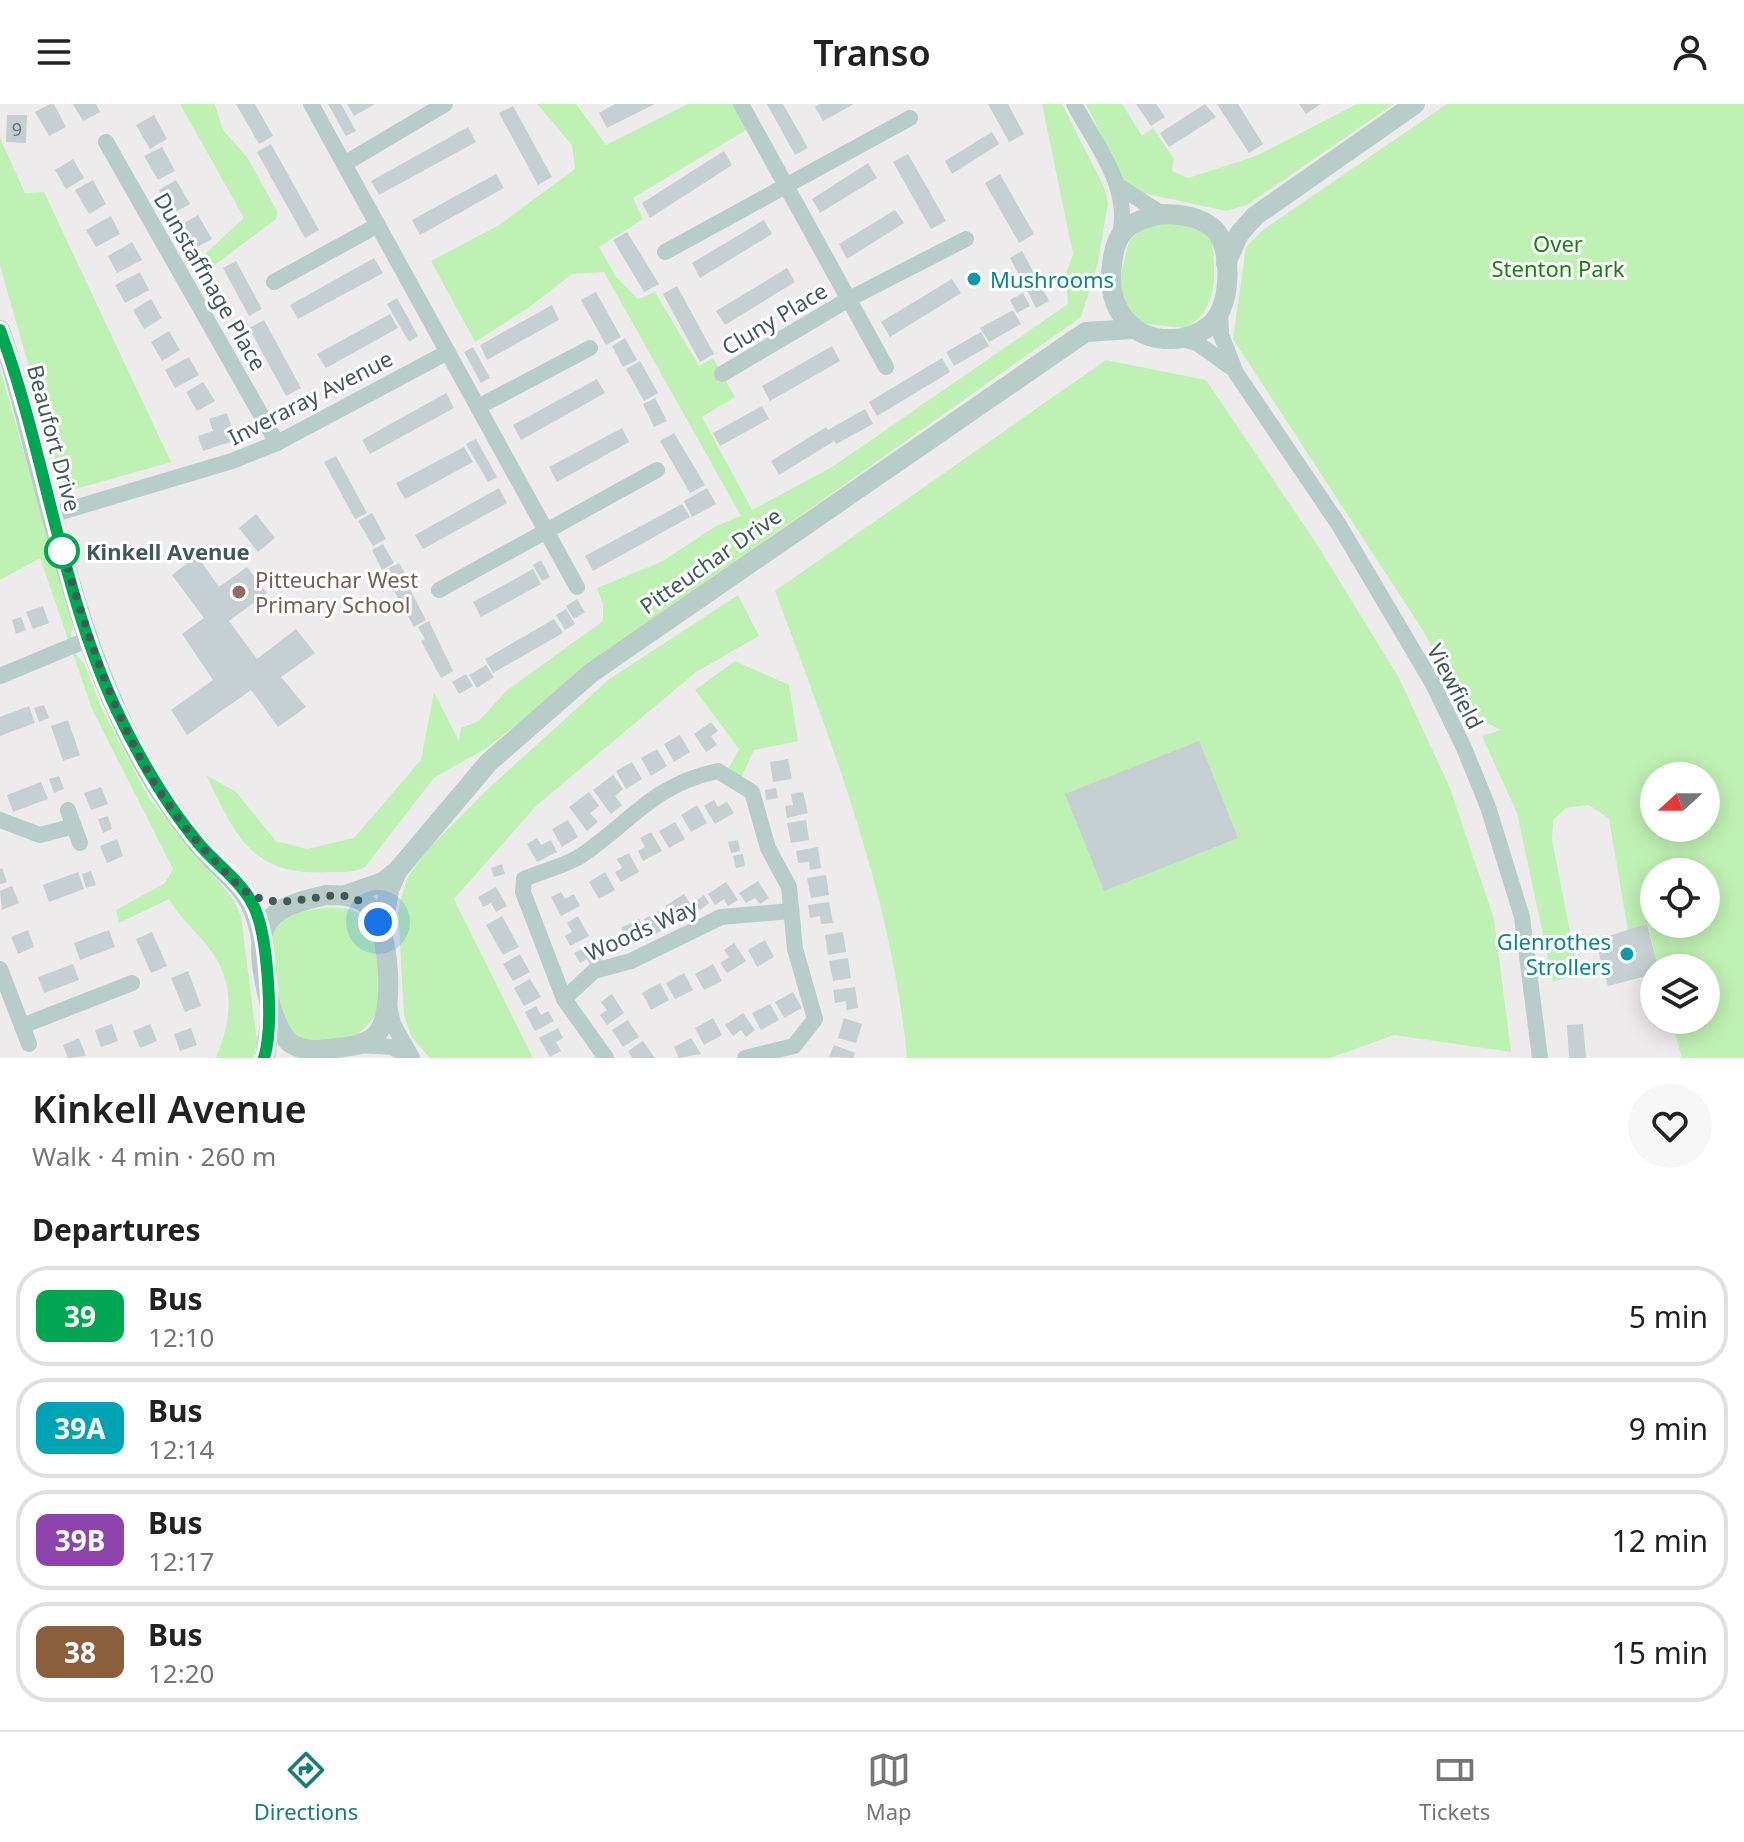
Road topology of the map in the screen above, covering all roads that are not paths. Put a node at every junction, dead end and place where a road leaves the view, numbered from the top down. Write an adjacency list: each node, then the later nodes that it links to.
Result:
1 (311, 104): 8 (street)
2 (445, 104): 8 (street)
3 (741, 104): 9 (street, Cluny Place)
4 (1074, 104): 10 (street)
5 (1415, 104): 12 (street)
6 (910, 118): 9 (street)
7 (106, 142): 33 (street, Dunstaffnage Place)
8 (344, 164): 14 (street)
9 (784, 184): 17 (street); 21 (street, Cluny Place)
10 (1118, 186): 11 (street); 15 (street)
11 (1162, 214): 13 (street); 15 (street)
12 (1255, 216): 13 (street); 18 (street)
13 (1201, 221): 18 (street)
14 (378, 225): 19 (street); 28 (street)
15 (1120, 234): 20 (street)
16 (966, 239): 21 (street, Cluny Place)
17 (665, 252)
18 (1226, 263): 22 (street)
19 (274, 282)
20 (1111, 292): 23 (street); 25 (street, Pitteuchar Drive)
21 (849, 299): 29 (street, Cluny Place); 31 (street, Cluny Place)
22 (1220, 308): 26 (street); 30 (street, Viewfield)
23 (1133, 329): 25 (street); 26 (street)
24 (0, 330): 35 (street, Beaufort Drive)
25 (1086, 332): 45 (street, Pitteuchar Drive)
26 (1178, 338): 30 (street, Viewfield)
27 (590, 348): 32 (street)
28 (448, 352): 32 (street); 33 (street, Inveraray Avenue)
29 (886, 367)
30 (1236, 373): 66 (street, Viewfield)
31 (722, 374)
32 (478, 407): 36 (street)
33 (277, 443): 35 (street, Inveraray Avenue)
34 (657, 470): 36 (street)
35 (51, 515): 39 (street, Beaufort Drive)
36 (546, 530): 37 (street); 38 (street)
37 (577, 587)
38 (439, 590)
39 (89, 639): 40 (street); 46 (street, Beaufort Drive)
40 (0, 676)
41 (68, 810): 43 (street)
42 (0, 820): 43 (street)
43 (74, 826): 44 (street)
44 (80, 843)
45 (398, 870): 47 (street, Pitteuchar Drive); 50 (street, Pitteuchar Drive)
46 (245, 891): 48 (street, Beaufort Drive); 51 (street, Beaufort Drive)
47 (346, 895): 48 (street); 50 (street)
48 (296, 903): 51 (street)
49 (791, 911): 54 (street, Woods Way); 54 (street); 65 (street)
50 (382, 933): 55 (street)
51 (262, 945): 56 (street)
52 (0, 969): 57 (street)
53 (132, 983): 57 (street)
54 (564, 999): 64 (street)
55 (388, 1000): 59 (street); 63 (street)
56 (271, 1015): 60 (street); 61 (street)
57 (22, 1026): 58 (street)
58 (29, 1044)
59 (355, 1045): 60 (street); 63 (street)
60 (313, 1050): 62 (street)
61 (265, 1058)
62 (288, 1058)
63 (411, 1058)
64 (606, 1058)
65 (745, 1058)
66 (1540, 1058)

